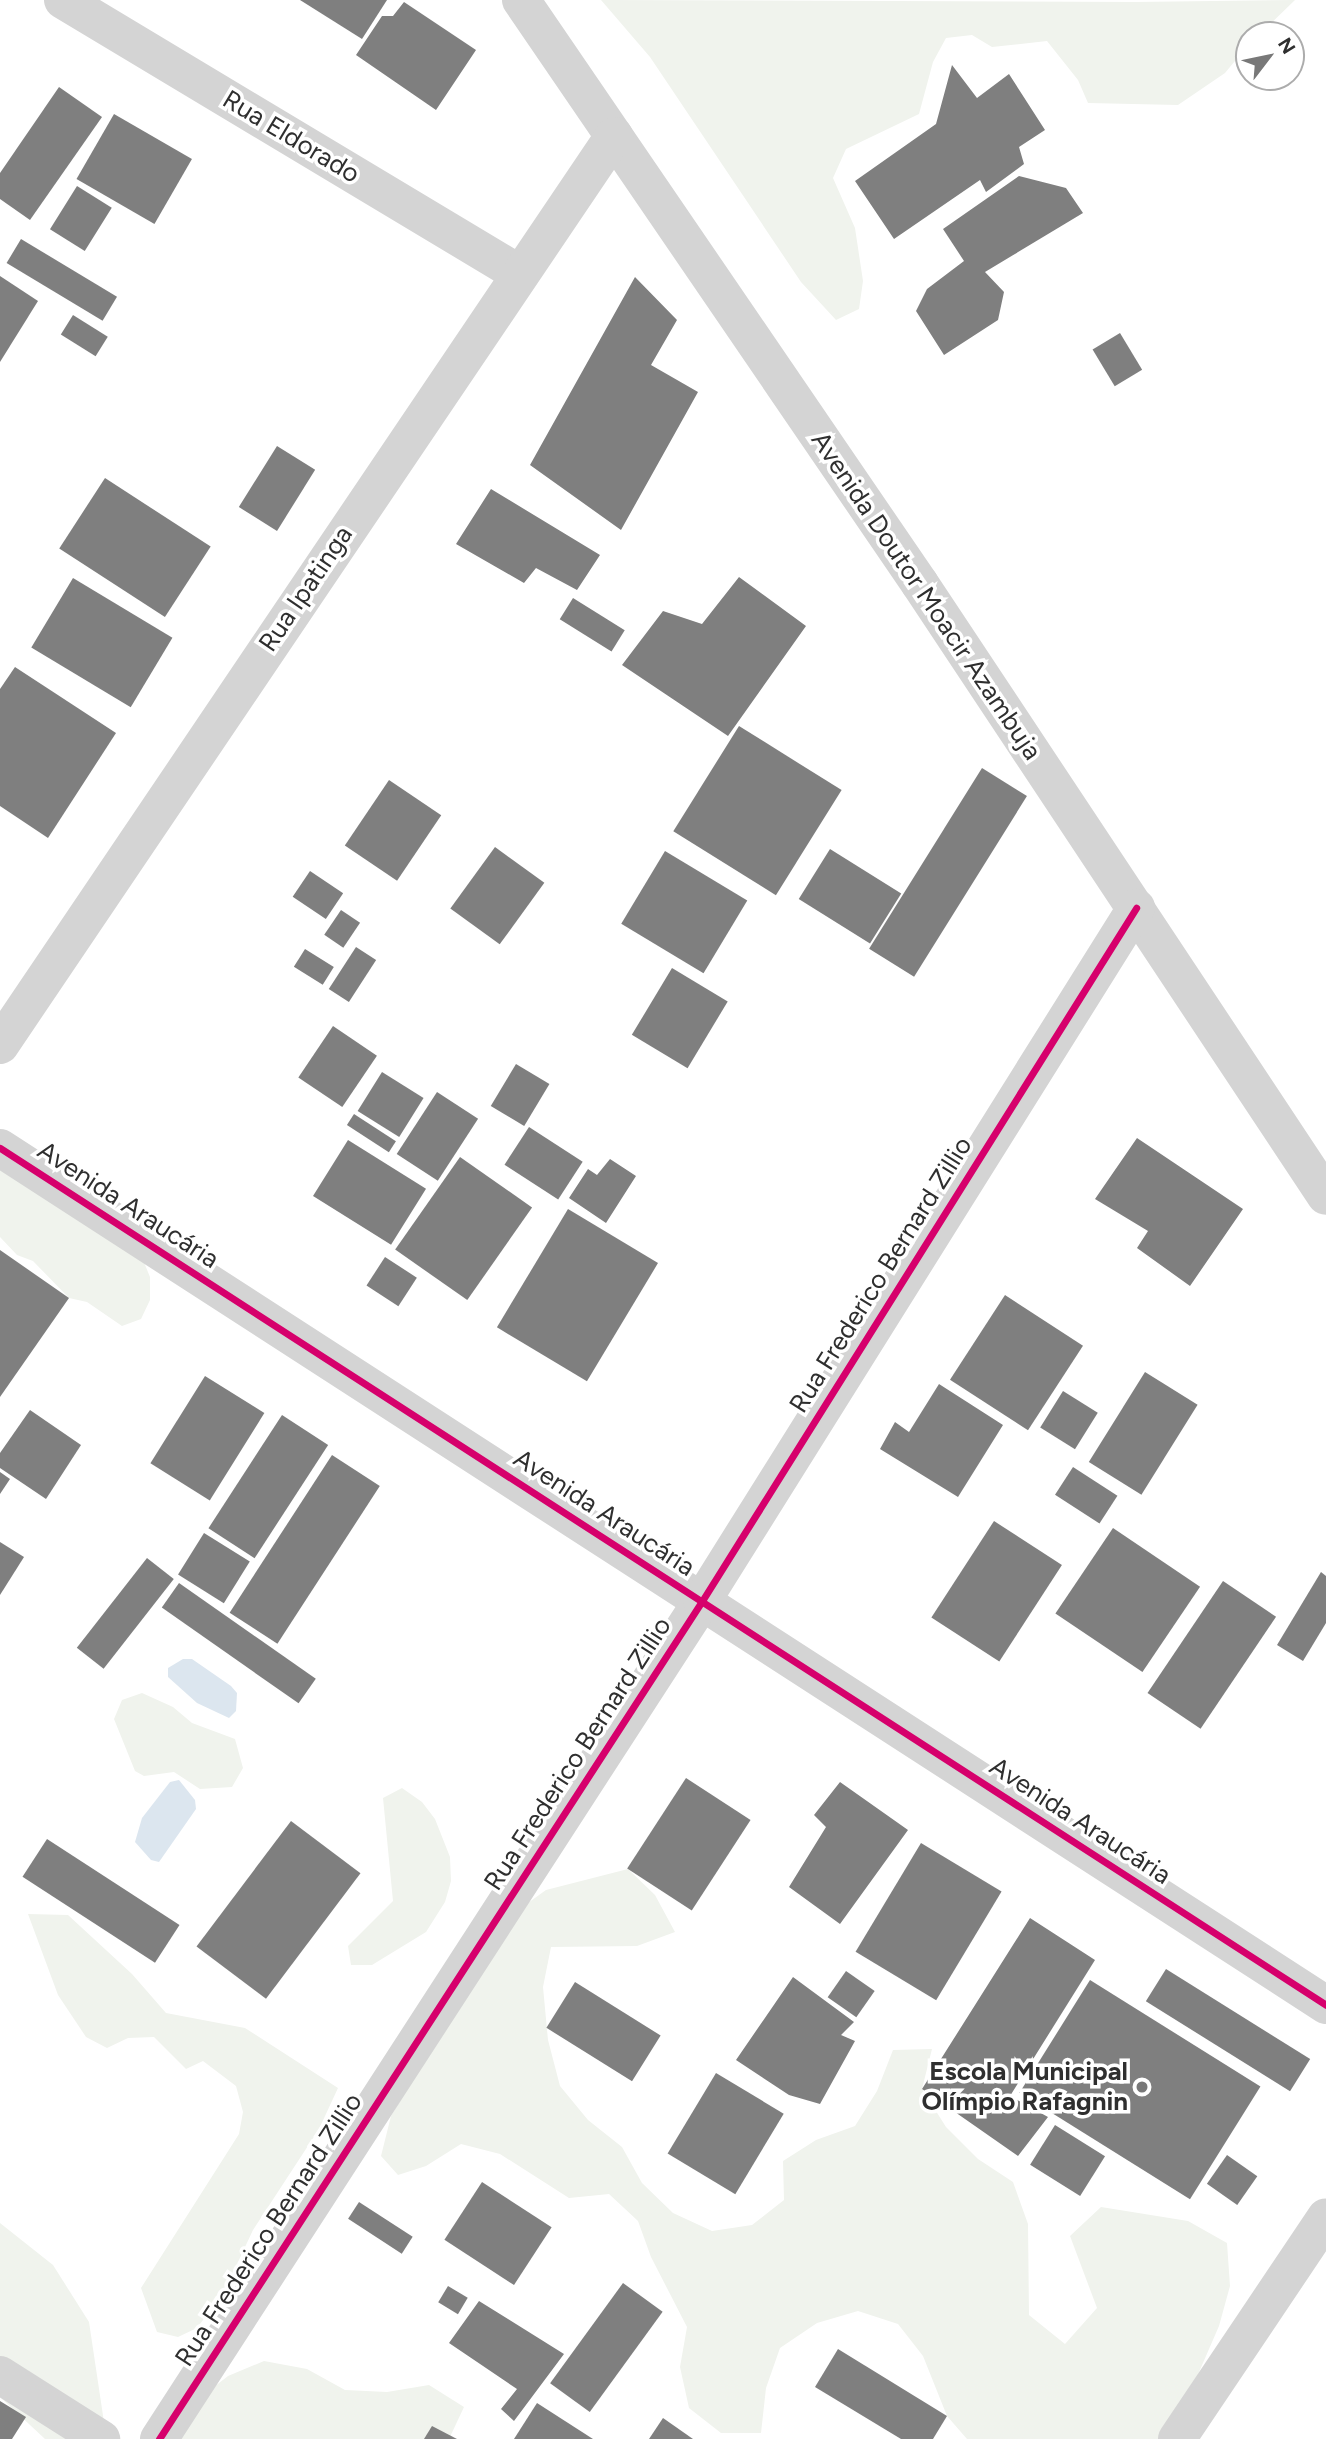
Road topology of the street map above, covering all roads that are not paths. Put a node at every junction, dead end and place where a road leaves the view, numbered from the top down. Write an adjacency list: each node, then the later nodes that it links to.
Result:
1 (63, 0): 4 (street, Rua Eldorado)
2 (522, 0): 3 (street, Avenida Doutor Moacir Azambuja)
3 (614, 136): 4 (street, Rua Ipatinga); 5 (street, Avenida Doutor Moacir Azambuja)
4 (519, 273): 6 (street, Rua Ipatinga)
5 (1136, 908): 8 (street, Avenida Doutor Moacir Azambuja); 9 (street, Rua Frederico Bernard Zillio)
6 (0, 1045)
7 (0, 1148): 9 (street, Avenida Araucária)
8 (1326, 1196)
9 (702, 1601): 10 (street, Avenida Araucária); 14 (street, Rua Frederico Bernard Zillio)
10 (1326, 2005)
11 (1326, 2217): 15 (street)
12 (0, 2375): 13 (street)
13 (101, 2439)
14 (159, 2439)
15 (1177, 2439)

